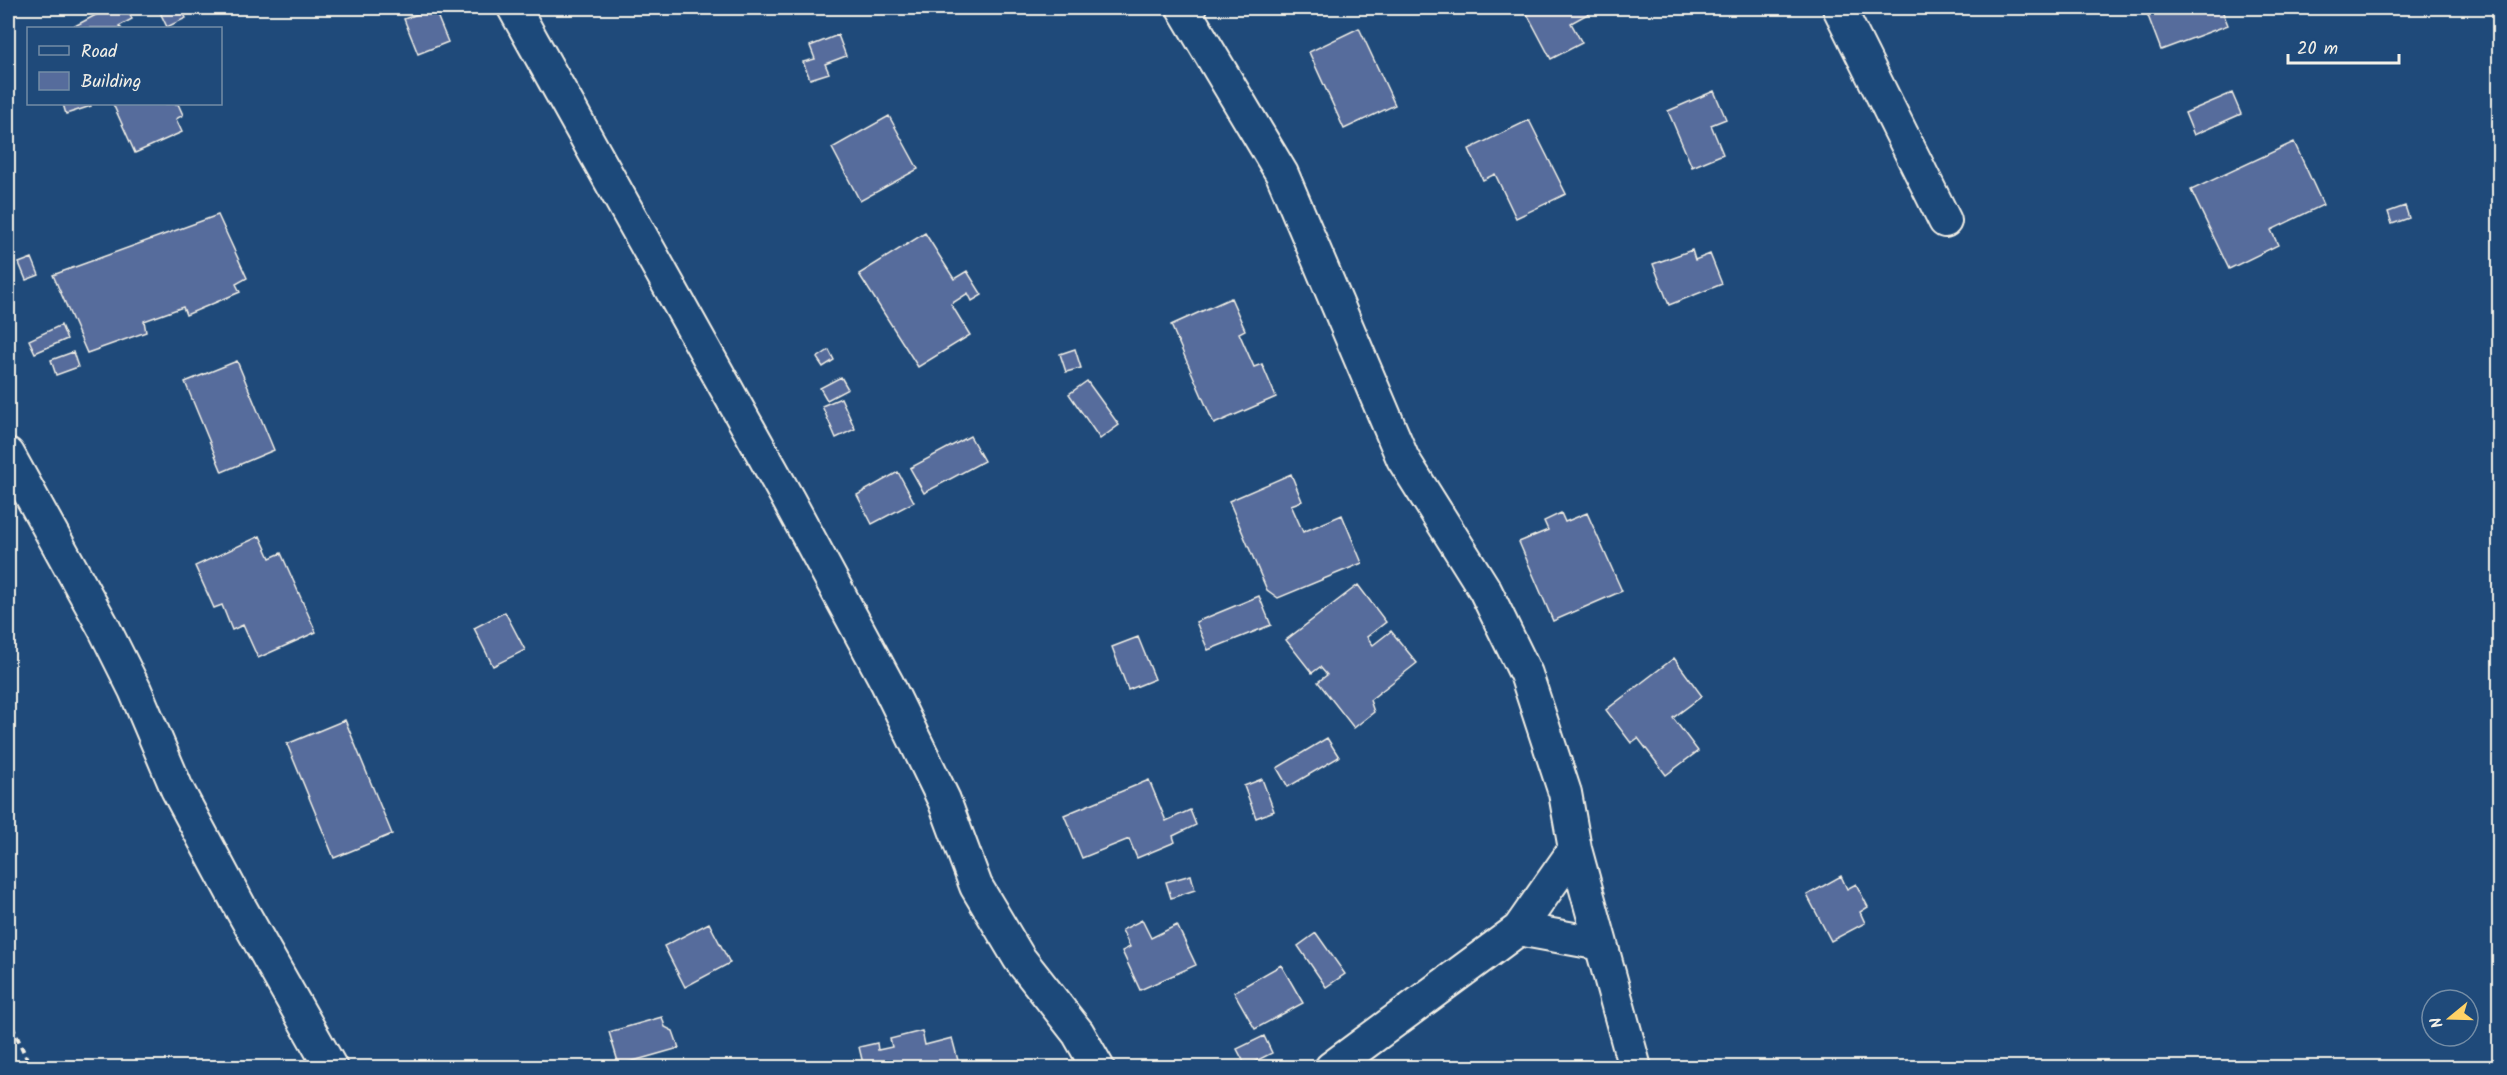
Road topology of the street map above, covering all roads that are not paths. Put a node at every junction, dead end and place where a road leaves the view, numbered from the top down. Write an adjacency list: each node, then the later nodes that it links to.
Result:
1 (513, 8): 10 (street)
2 (1183, 8): 6 (street)
3 (1839, 8): 4 (street)
4 (1945, 221)
5 (8, 454): 9 (street)
6 (1575, 849): 7 (street); 8 (street)
7 (1519, 929): 8 (street); 11 (street)
8 (1601, 944): 12 (street)
9 (331, 1068)
10 (1098, 1068)
11 (1331, 1068)
12 (1635, 1068)

